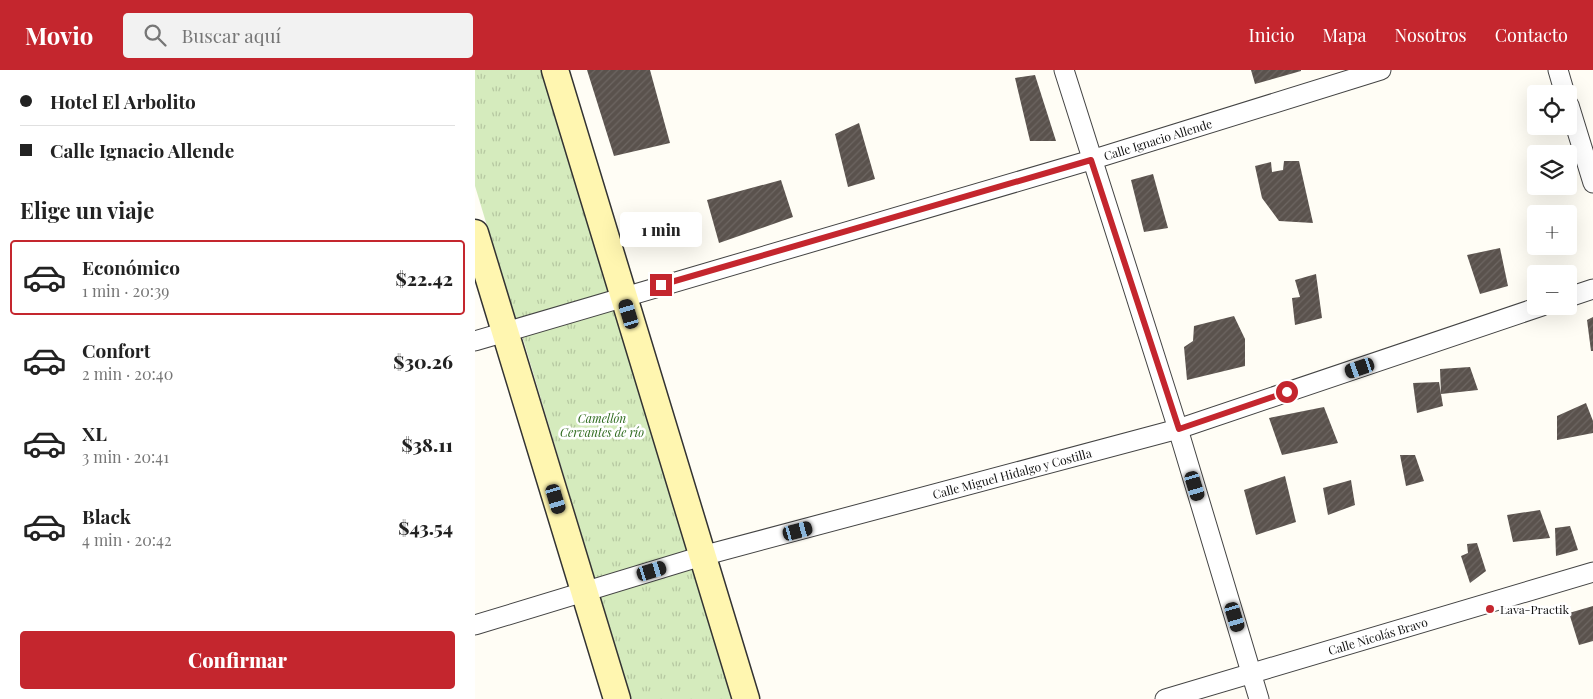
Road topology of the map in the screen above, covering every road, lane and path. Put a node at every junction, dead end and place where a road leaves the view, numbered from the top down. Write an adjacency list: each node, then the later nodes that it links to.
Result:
1 (555, 70): 12 (street)
2 (1064, 70): 7 (street)
3 (1381, 70): 7 (street, Calle Ignacio Allende)
4 (1558, 70): 5 (street)
5 (1562, 85)
6 (1577, 131): 8 (street)
7 (1091, 160): 12 (street, Calle Ignacio Allende); 16 (street)
8 (1593, 183)
9 (475, 233): 14 (street)
10 (1593, 289): 11 (street)
11 (1577, 294)
12 (624, 296): 14 (street, Calle Ignacio Allende); 17 (street)
13 (1527, 311): 16 (street, Calle Miguel Hidalgo y Costilla)
14 (505, 332): 15 (street, Calle Ignacio Allende); 19 (street)
15 (475, 341)
16 (1179, 429): 17 (street, Calle Miguel Hidalgo y Costilla); 21 (street)
17 (703, 556): 19 (street, Calle Miguel Hidalgo y Costilla); 23 (street)
18 (1593, 572): 21 (street, Calle Nicolás Bravo)
19 (584, 592): 20 (street, Calle Miguel Hidalgo y Costilla); 22 (street)
20 (475, 625)
21 (1252, 673): 24 (street, Calle Nicolás Bravo); 25 (street)
22 (617, 699)
23 (746, 699)
24 (1165, 699)
25 (1259, 699)

